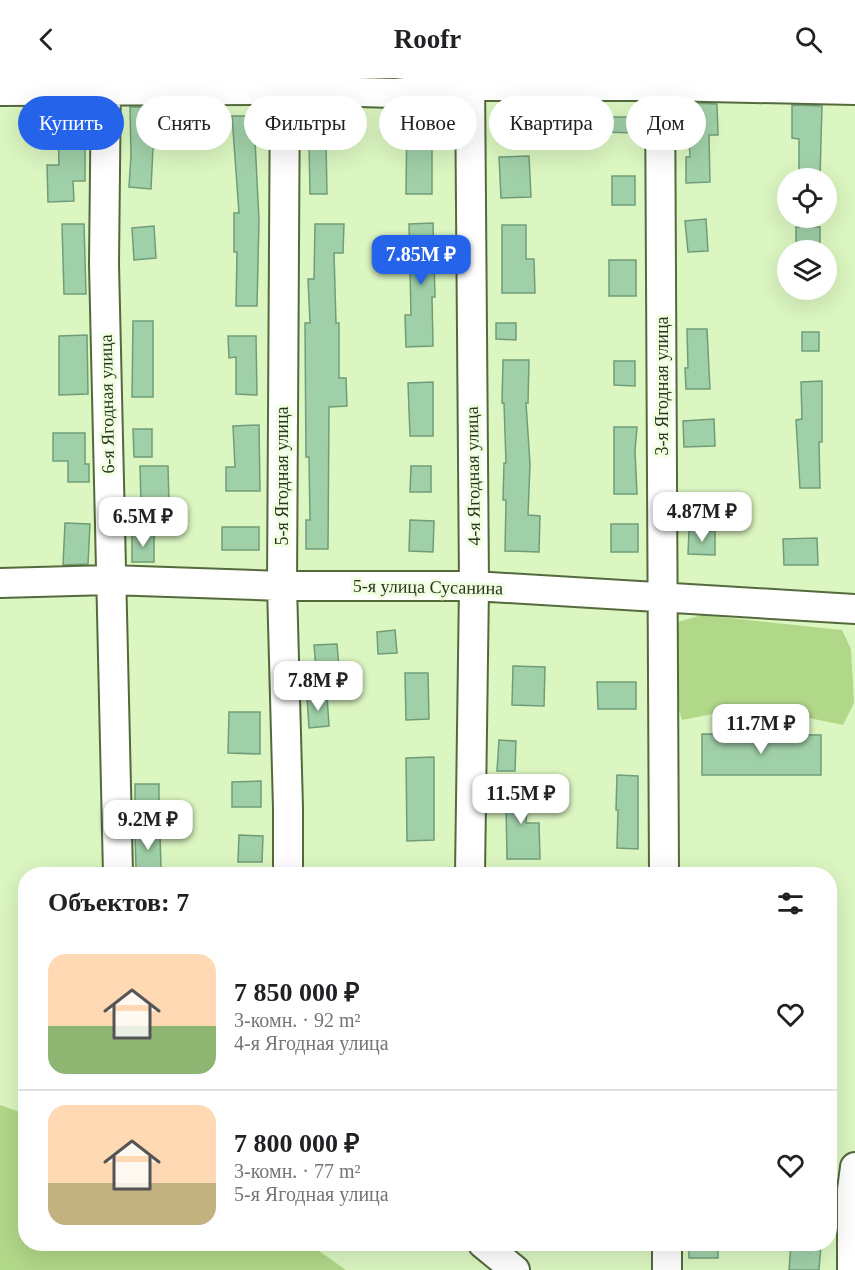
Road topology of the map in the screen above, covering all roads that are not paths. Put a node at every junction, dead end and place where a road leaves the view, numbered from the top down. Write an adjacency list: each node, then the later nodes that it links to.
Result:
1 (470, 82): 2 (street); 4 (street); 10 (street, 4-я Ягодная улица)
2 (660, 82): 5 (street); 11 (street, 3-я Ягодная улица)
3 (106, 84): 4 (street); 6 (street); 7 (street, 6-я Ягодная улица)
4 (285, 84): 9 (street, 5-я Ягодная улица)
5 (855, 90)
6 (0, 91)
7 (110, 580): 8 (street, 5-я улица Сусанина); 9 (street, 5-я улица Сусанина); 13 (street, 6-я Ягодная улица)
8 (0, 583)
9 (282, 586): 10 (street, 5-я улица Сусанина); 14 (street, 5-я Ягодная улица)
10 (474, 586): 11 (street, 5-я улица Сусанина); 15 (street, 4-я Ягодная улица)
11 (663, 597): 12 (street, 5-я улица Сусанина); 16 (street, 3-я Ягодная улица)
12 (855, 609)
13 (118, 867)
14 (288, 867)
15 (470, 867)
16 (664, 867)
17 (855, 1167): 22 (street)
18 (491, 1251): 20 (street)
19 (667, 1251): 21 (street)
20 (514, 1270)
21 (667, 1270)
22 (852, 1270)

